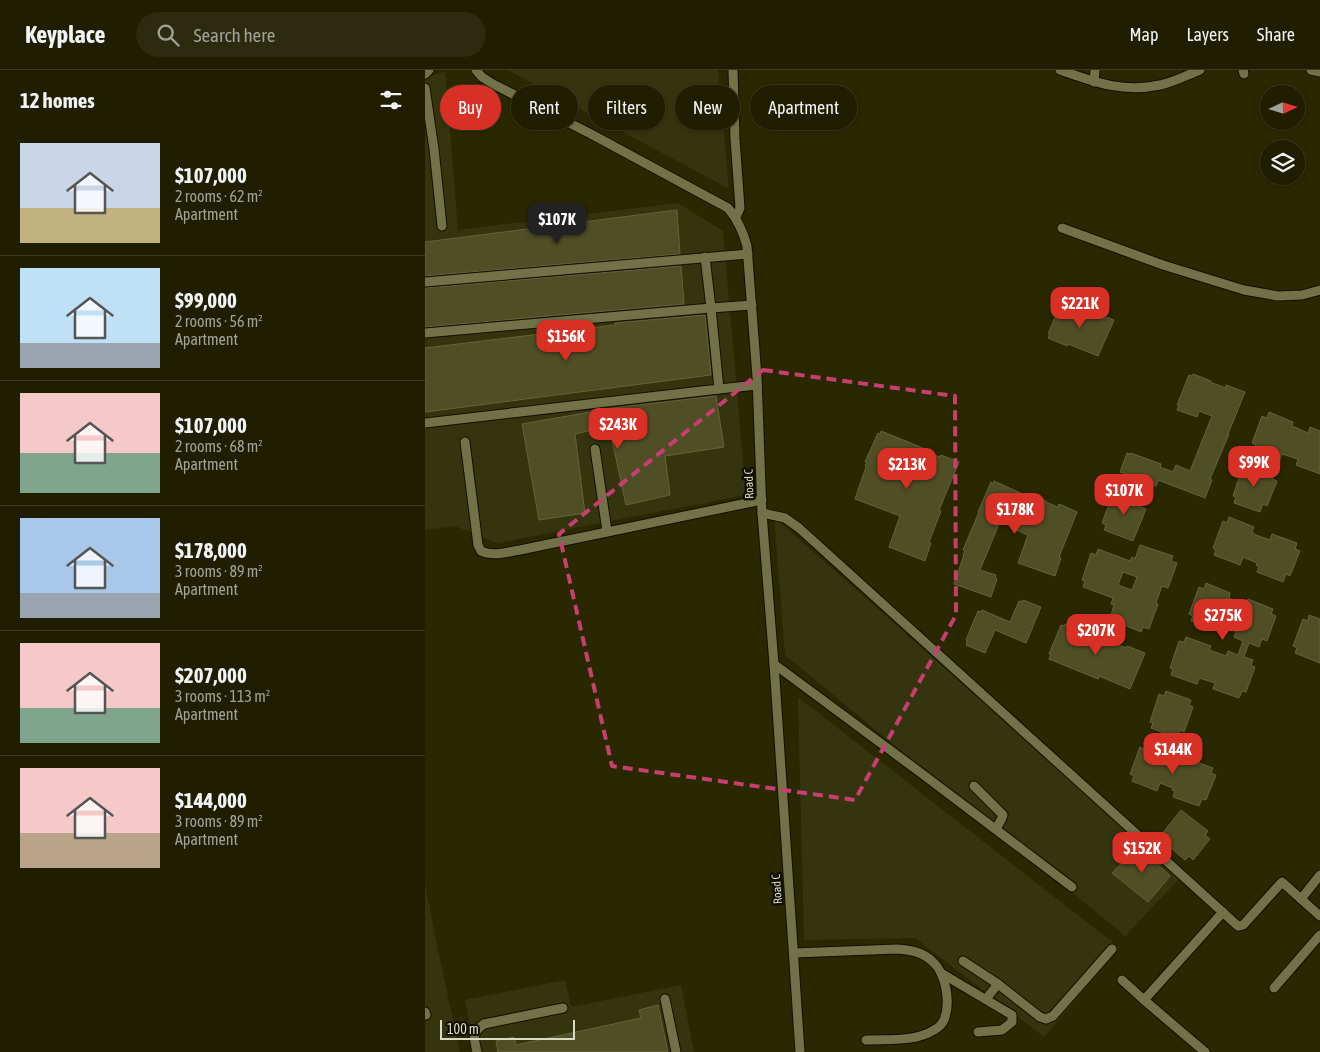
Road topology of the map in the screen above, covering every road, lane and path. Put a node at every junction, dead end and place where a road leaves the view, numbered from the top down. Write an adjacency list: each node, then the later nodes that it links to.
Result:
1 (429, 70): 9 (street)
2 (476, 70): 12 (street)
3 (733, 70): 12 (street)
4 (1060, 70): 10 (street)
5 (1095, 70): 10 (street)
6 (1200, 70): 10 (street)
7 (1311, 70): 8 (street)
8 (1320, 72)
9 (425, 74)
10 (1094, 82)
11 (425, 88): 13 (street)
12 (736, 217): 15 (street, Road C)
13 (442, 226)
14 (1063, 228): 18 (street)
15 (748, 254): 16 (street); 19 (street, Road C)
16 (705, 257): 17 (street); 20 (street)
17 (425, 282)
18 (1320, 290)
19 (752, 305): 20 (street); 22 (street, Road C)
20 (711, 308): 21 (street); 23 (street)
21 (425, 333)
22 (757, 385): 23 (street); 27 (street, Road C)
23 (719, 389): 24 (street)
24 (425, 424)
25 (465, 442): 29 (street)
26 (595, 450): 29 (street)
27 (762, 500): 28 (street, Road C); 29 (street)
28 (762, 513): 30 (street, Road C); 36 (street)
29 (607, 531)
30 (774, 664): 32 (street); 40 (street, Road C)
31 (975, 786): 32 (street)
32 (996, 829): 34 (street)
33 (1320, 875): 35 (street)
34 (1072, 886)
35 (1301, 899): 36 (street); 37 (street)
36 (1223, 912): 48 (street)
37 (1320, 916)
38 (1320, 935): 45 (street)
39 (1112, 949): 44 (street)
40 (794, 954): 42 (street); 54 (street, Road C)
41 (963, 960): 44 (street)
42 (941, 973): 47 (street); 51 (street)
43 (1122, 980): 48 (street)
44 (998, 984): 47 (street)
45 (1275, 988)
46 (665, 999): 53 (street)
47 (986, 1000): 50 (street)
48 (1144, 1000): 55 (street)
49 (563, 1008): 52 (street)
50 (978, 1032)
51 (866, 1040)
52 (477, 1052)
53 (676, 1052)
54 (801, 1052)
55 (1205, 1052)

